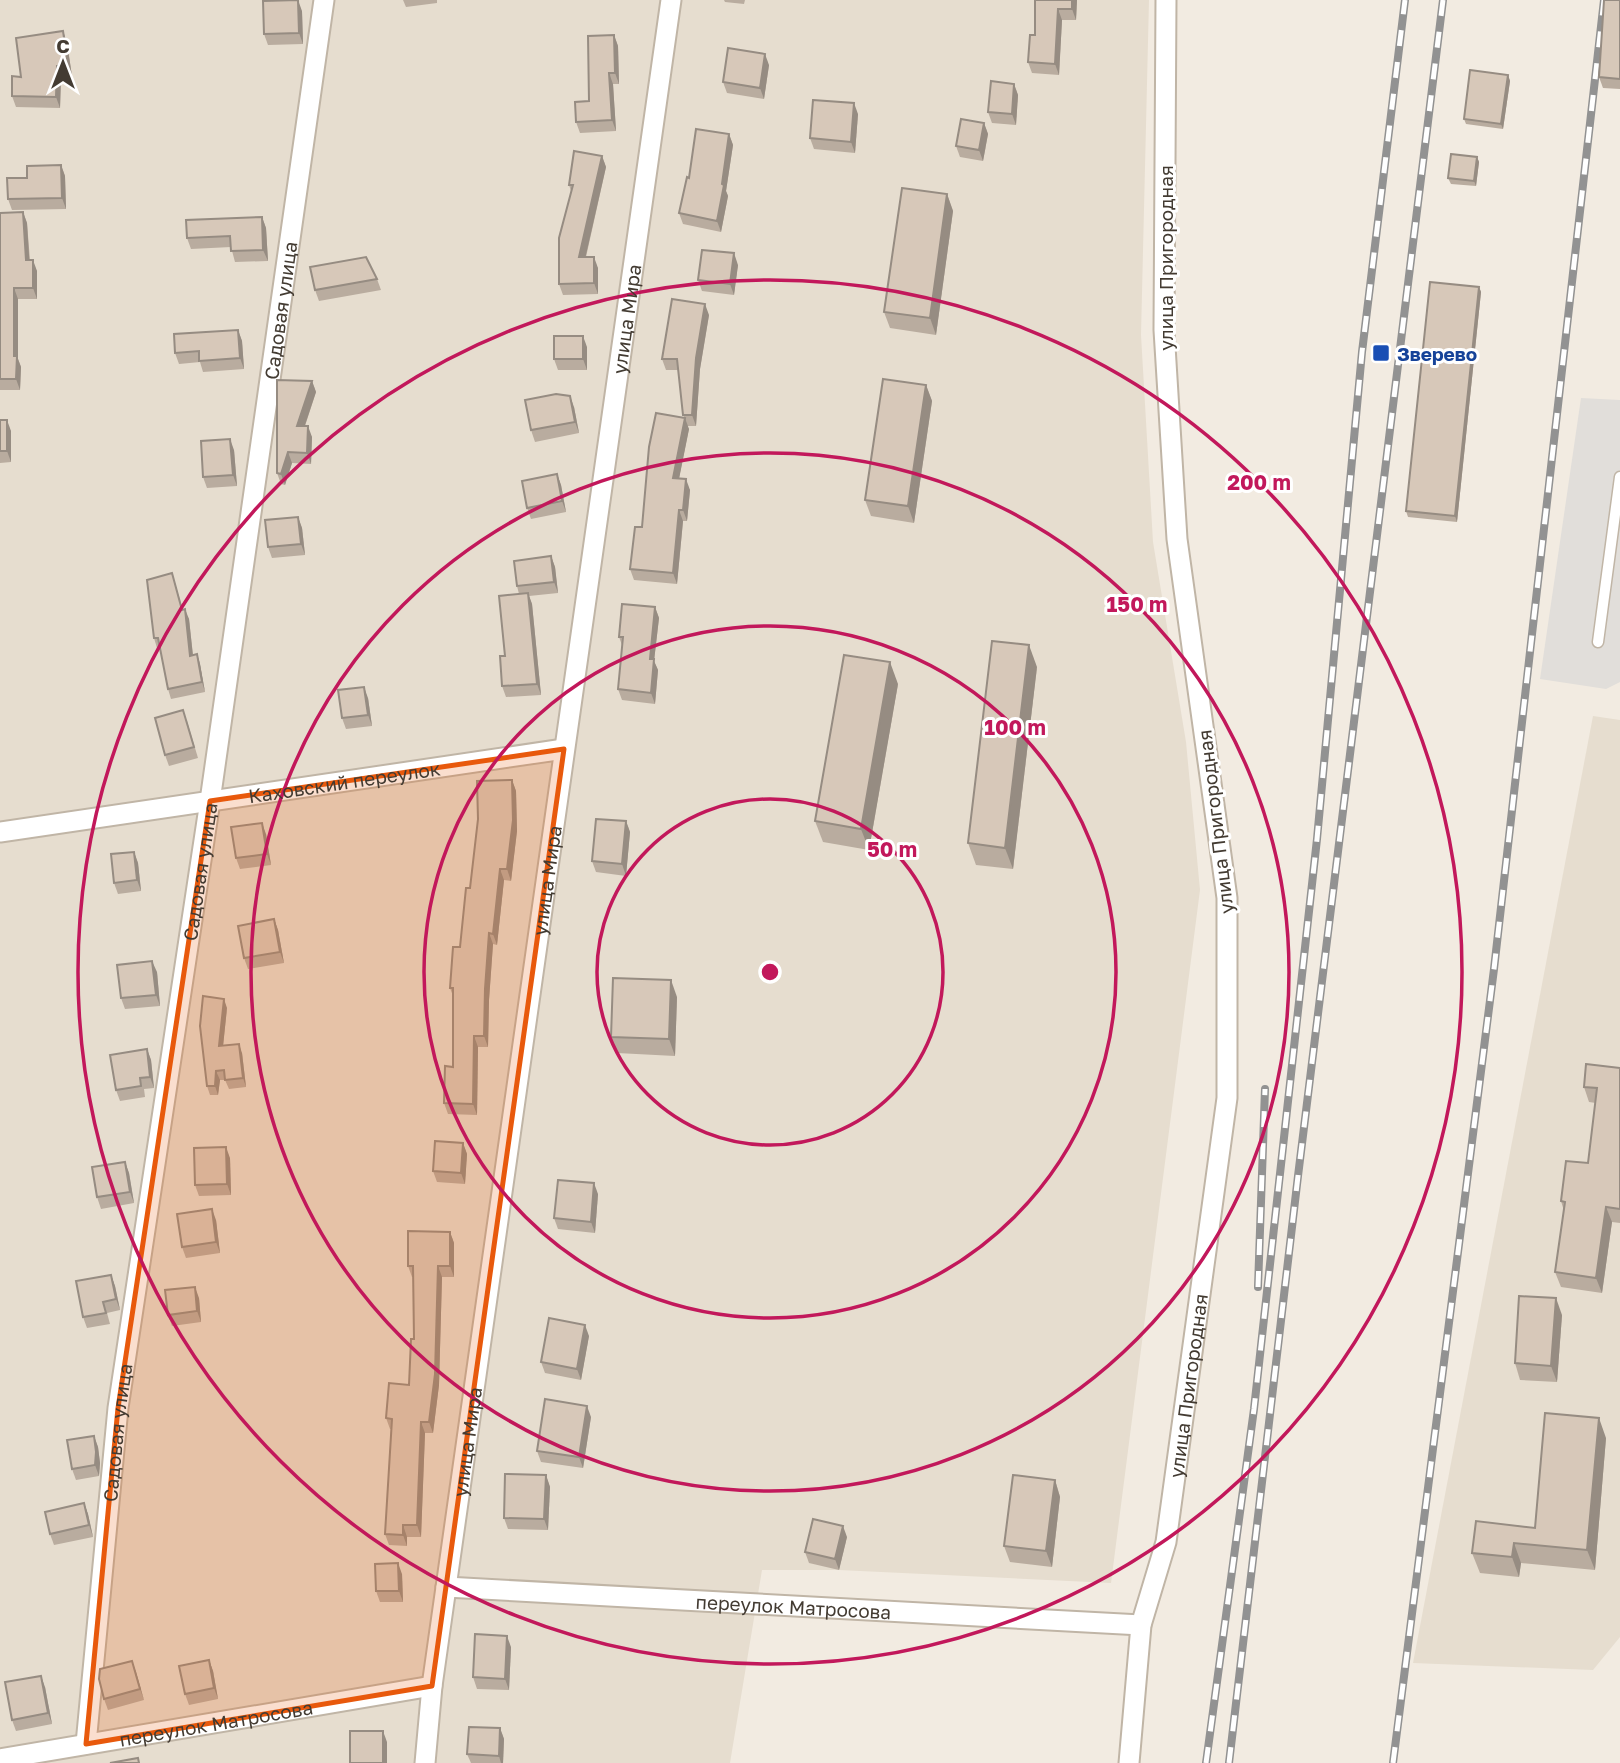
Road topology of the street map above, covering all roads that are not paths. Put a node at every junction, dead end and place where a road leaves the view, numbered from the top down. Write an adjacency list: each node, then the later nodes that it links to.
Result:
1 (324, 0): 7 (street, Садовая улица)
2 (671, 0): 6 (street, улица Мира)
3 (1166, 0): 10 (street, улица Пригородная)
4 (1620, 477): 5 (lane)
5 (1598, 642)
6 (564, 749): 7 (street, Каховский переулок); 9 (street, улица Мира)
7 (210, 801): 8 (street, Каховский переулок); 12 (street, Садовая улица)
8 (0, 832)
9 (446, 1587): 10 (street, переулок Матросова); 11 (street, улица Мира)
10 (1141, 1625): 15 (street, улица Пригородная)
11 (432, 1686): 12 (street, переулок Матросова); 14 (street, улица Мира)
12 (86, 1744): 13 (street, переулок Матросова)
13 (0, 1759)
14 (425, 1763)
15 (1129, 1763)

